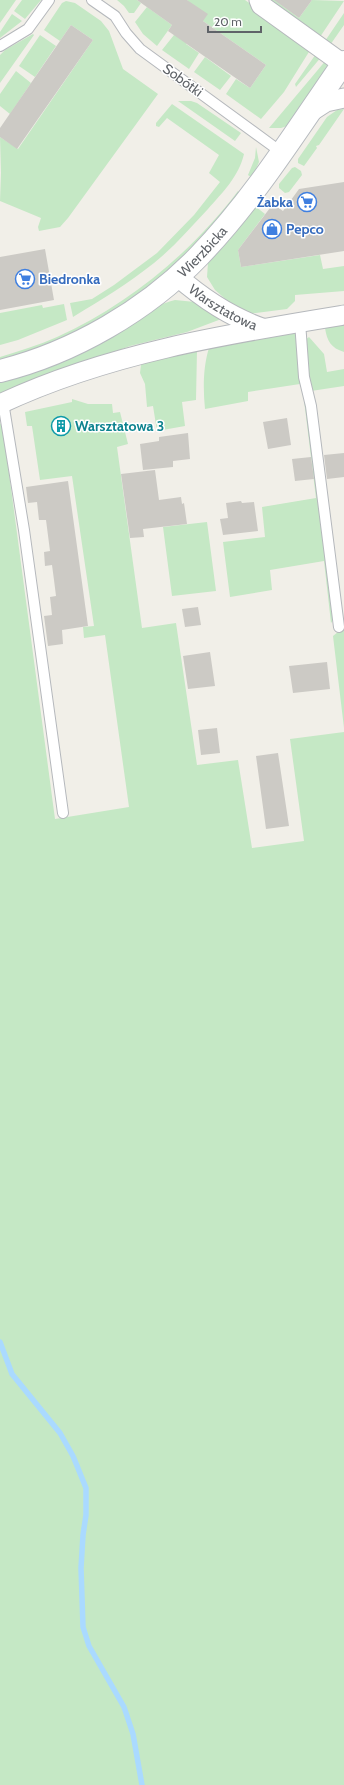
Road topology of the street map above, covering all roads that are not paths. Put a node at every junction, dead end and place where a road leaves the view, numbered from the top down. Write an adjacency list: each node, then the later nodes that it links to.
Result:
1 (49, 0): 4 (lane)
2 (92, 0): 8 (lane, Sobótki)
3 (259, 0): 5 (street)
4 (0, 46)
5 (343, 63): 7 (street, Wierzbicka)
6 (344, 98): 7 (street)
7 (307, 114): 8 (street, Wierzbicka)
8 (282, 152): 9 (street, Wierzbicka)
9 (177, 276): 12 (street, Warsztatowa); 13 (street, Wierzbicka)
10 (344, 315): 11 (street, Warsztatowa)
11 (300, 322): 12 (street, Warsztatowa); 15 (lane)
12 (262, 328): 14 (street)
13 (0, 371)
14 (2, 403): 16 (lane)
15 (339, 627)
16 (63, 813)

